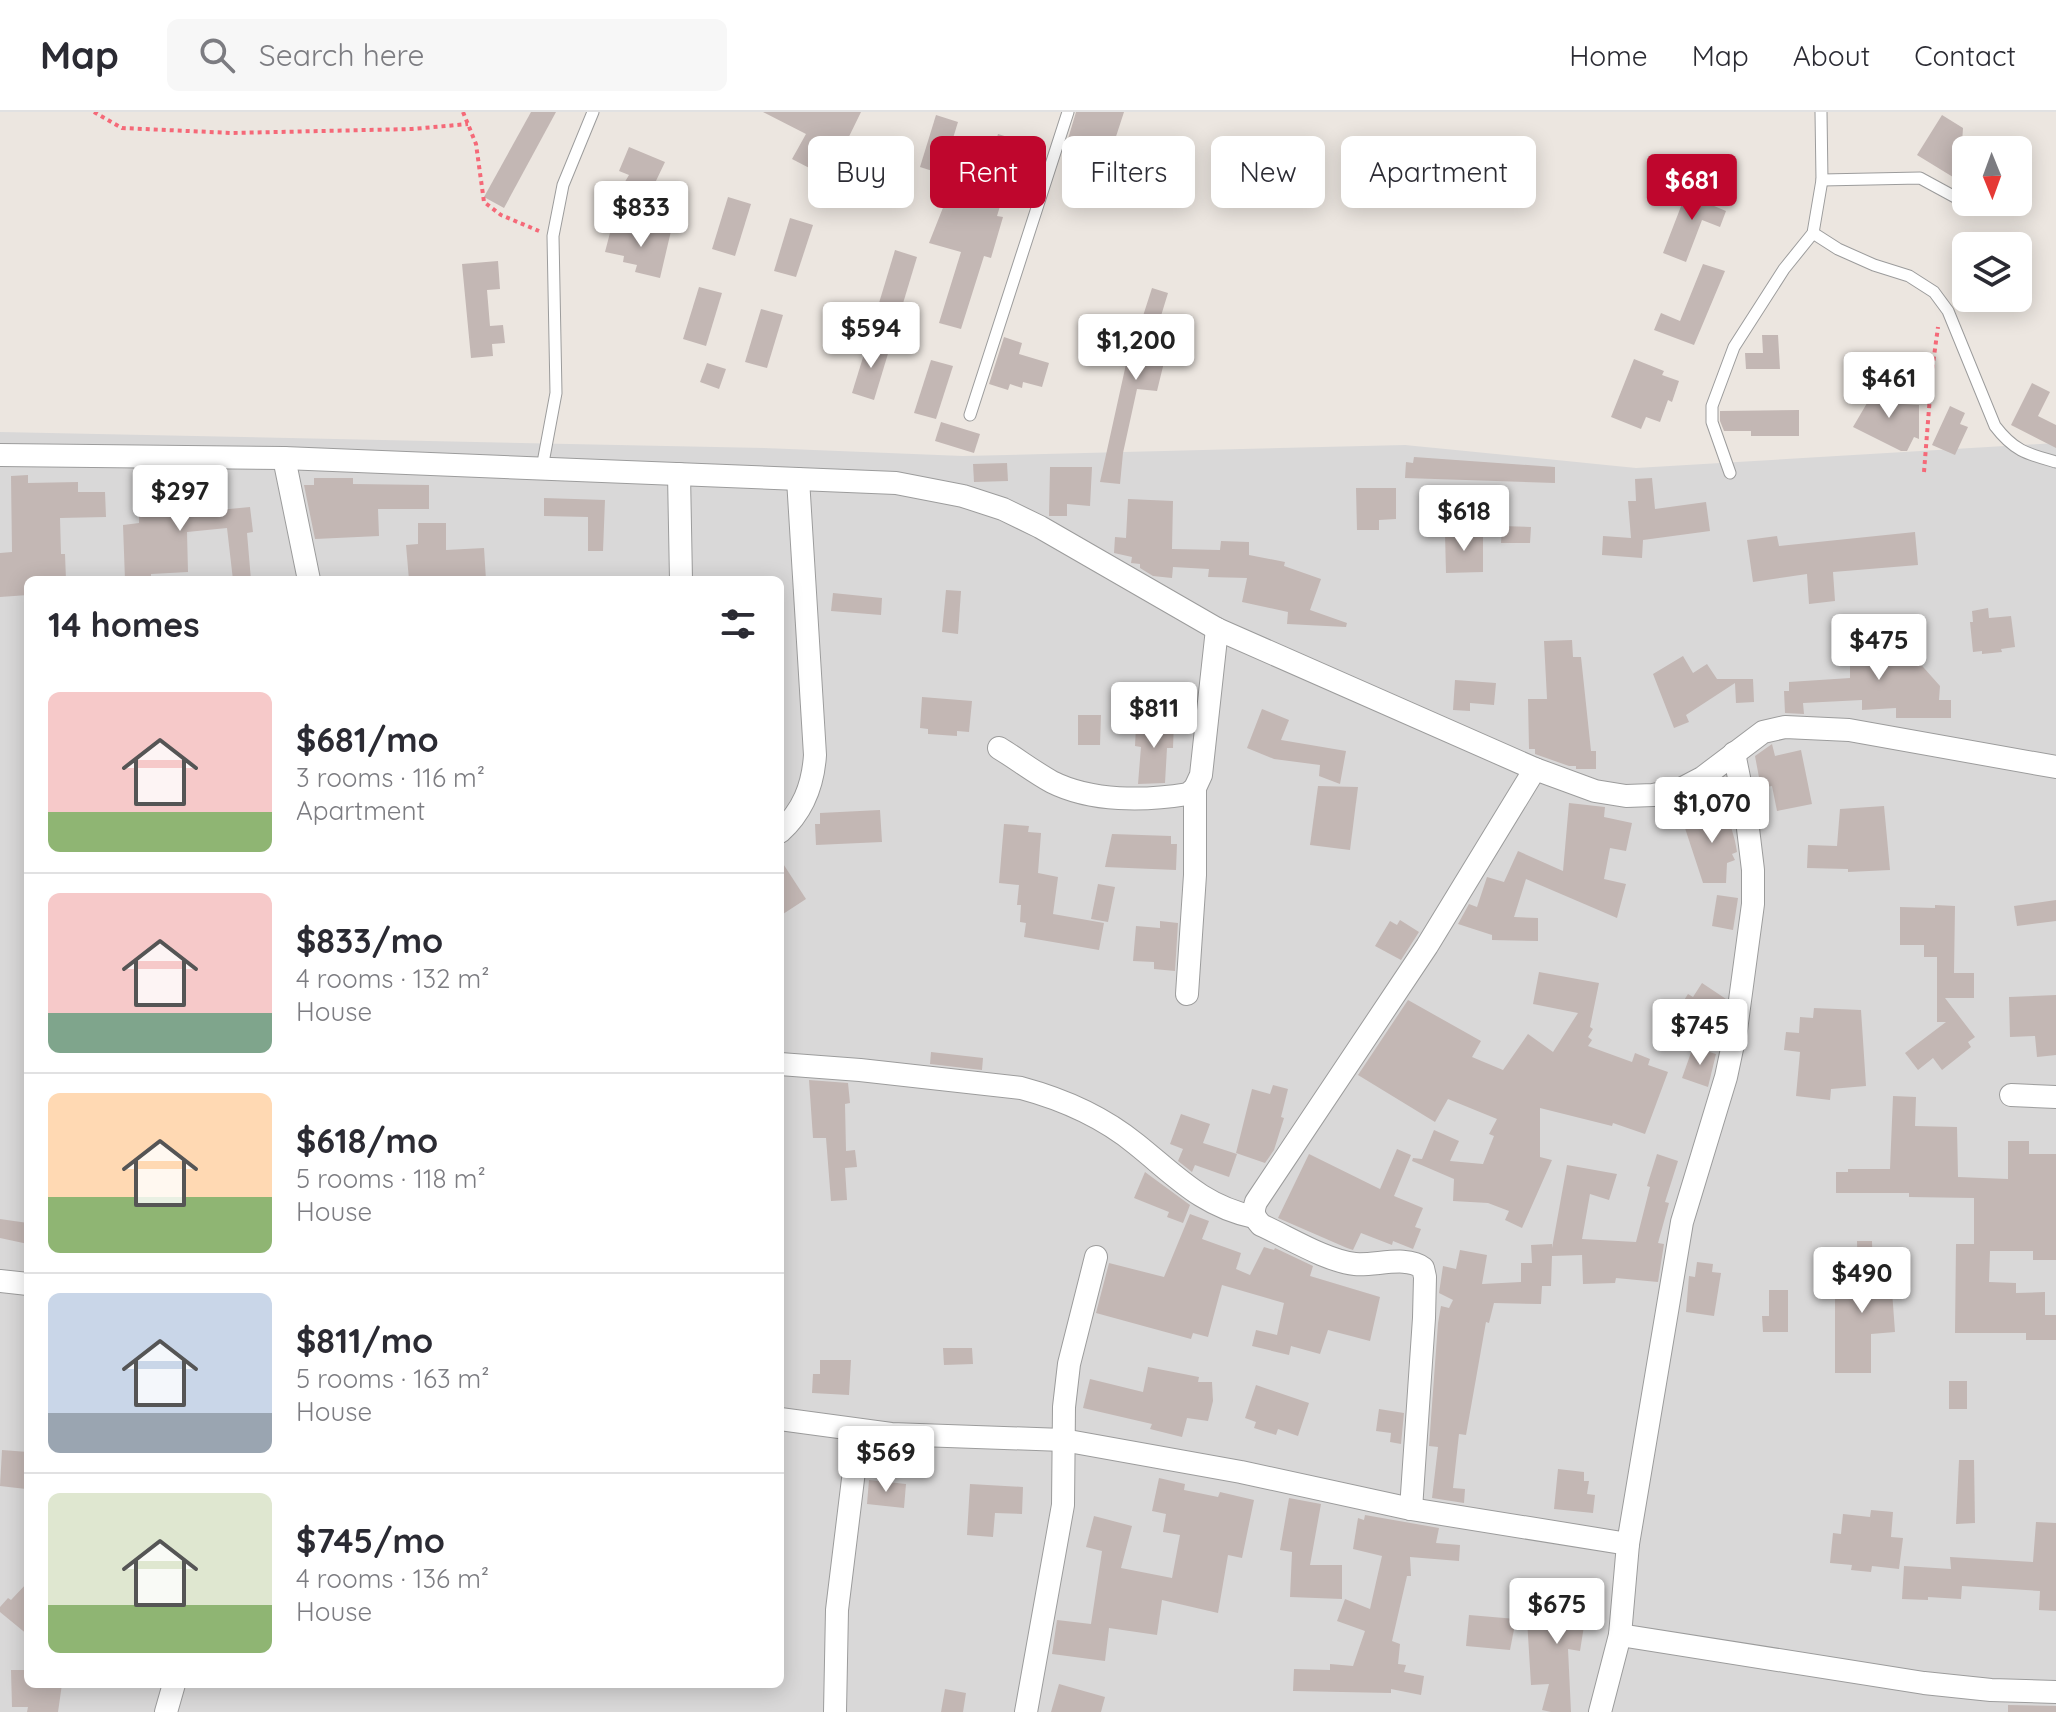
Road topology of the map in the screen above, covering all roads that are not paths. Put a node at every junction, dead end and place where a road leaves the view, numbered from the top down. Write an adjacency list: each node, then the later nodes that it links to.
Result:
1 (593, 112): 11 (lane)
2 (1068, 112): 7 (lane)
3 (1821, 112): 4 (lane)
4 (1822, 180): 5 (lane); 6 (lane)
5 (1952, 195)
6 (1813, 233): 10 (lane); 12 (lane)
7 (970, 415)
8 (0, 455): 9 (street)
9 (284, 458): 11 (street); 15 (street)
10 (2056, 462)
11 (542, 468): 13 (street)
12 (1730, 473)
13 (679, 474): 14 (street); 16 (street)
14 (798, 479): 17 (street); 23 (street)
15 (308, 576)
16 (681, 576)
17 (1217, 629): 21 (street); 22 (street)
18 (999, 748): 22 (street)
19 (1734, 753): 20 (street); 21 (street); 36 (street)
20 (2056, 767)
21 (1535, 769): 28 (street)
22 (1195, 788): 24 (street)
23 (784, 828)
24 (1187, 994)
25 (784, 1064): 28 (street)
26 (2011, 1095): 27 (street)
27 (2056, 1097)
28 (1254, 1217): 35 (street)
29 (1096, 1257): 34 (street)
30 (0, 1281): 31 (street)
31 (24, 1284)
32 (784, 1420): 33 (street)
33 (859, 1430): 34 (street); 41 (street)
34 (1063, 1440): 35 (street); 42 (street)
35 (1411, 1509): 36 (street)
36 (1628, 1544): 37 (street)
37 (1620, 1635): 39 (street); 43 (street)
38 (173, 1688): 40 (street)
39 (2056, 1692)
40 (166, 1712)
41 (835, 1712)
42 (1026, 1712)
43 (1600, 1712)

